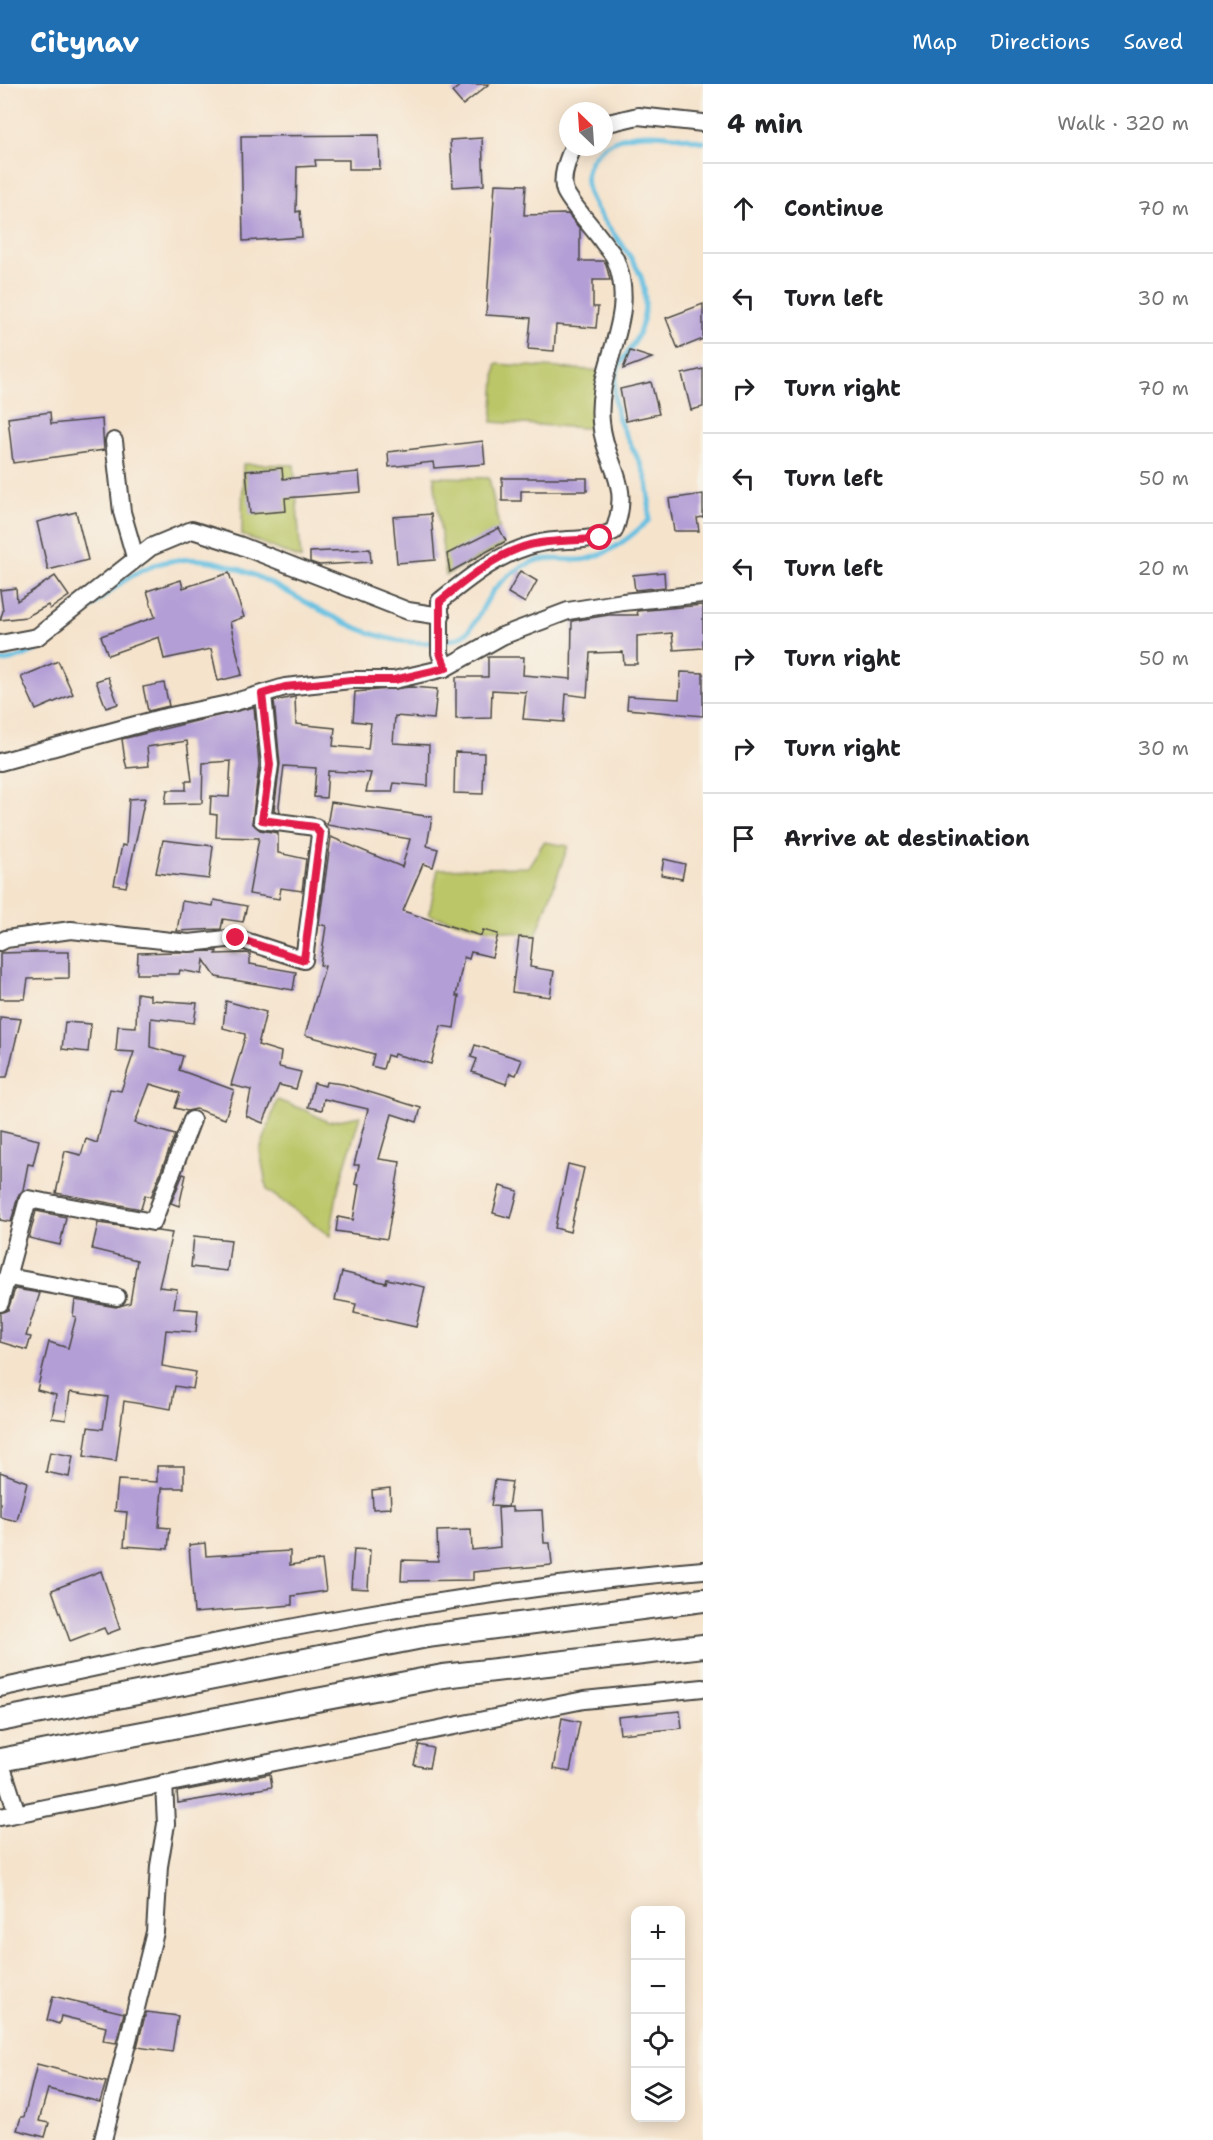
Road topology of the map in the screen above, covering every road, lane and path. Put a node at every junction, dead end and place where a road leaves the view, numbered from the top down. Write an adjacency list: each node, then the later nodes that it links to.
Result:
1 (613, 122): 2 (street)
2 (703, 123)
3 (569, 156): 7 (street)
4 (114, 441): 5 (street)
5 (135, 557): 7 (street); 8 (street)
6 (703, 594): 9 (street)
7 (441, 616): 9 (street)
8 (0, 644)
9 (443, 661): 10 (street)
10 (262, 694): 11 (street); 12 (street)
11 (0, 762)
12 (0, 942)
13 (192, 1120): 14 (street)
14 (8, 1277): 15 (street); 16 (street)
15 (117, 1297)
16 (0, 1303)
17 (703, 1570): 20 (street)
18 (703, 1600): 22 (main road)
19 (703, 1646): 23 (main road)
20 (0, 1688)
21 (703, 1688): 24 (street)
22 (0, 1720)
23 (0, 1761): 25 (street)
24 (164, 1783): 25 (street); 27 (street)
25 (17, 1813): 26 (street)
26 (0, 1817)
27 (103, 2140)

